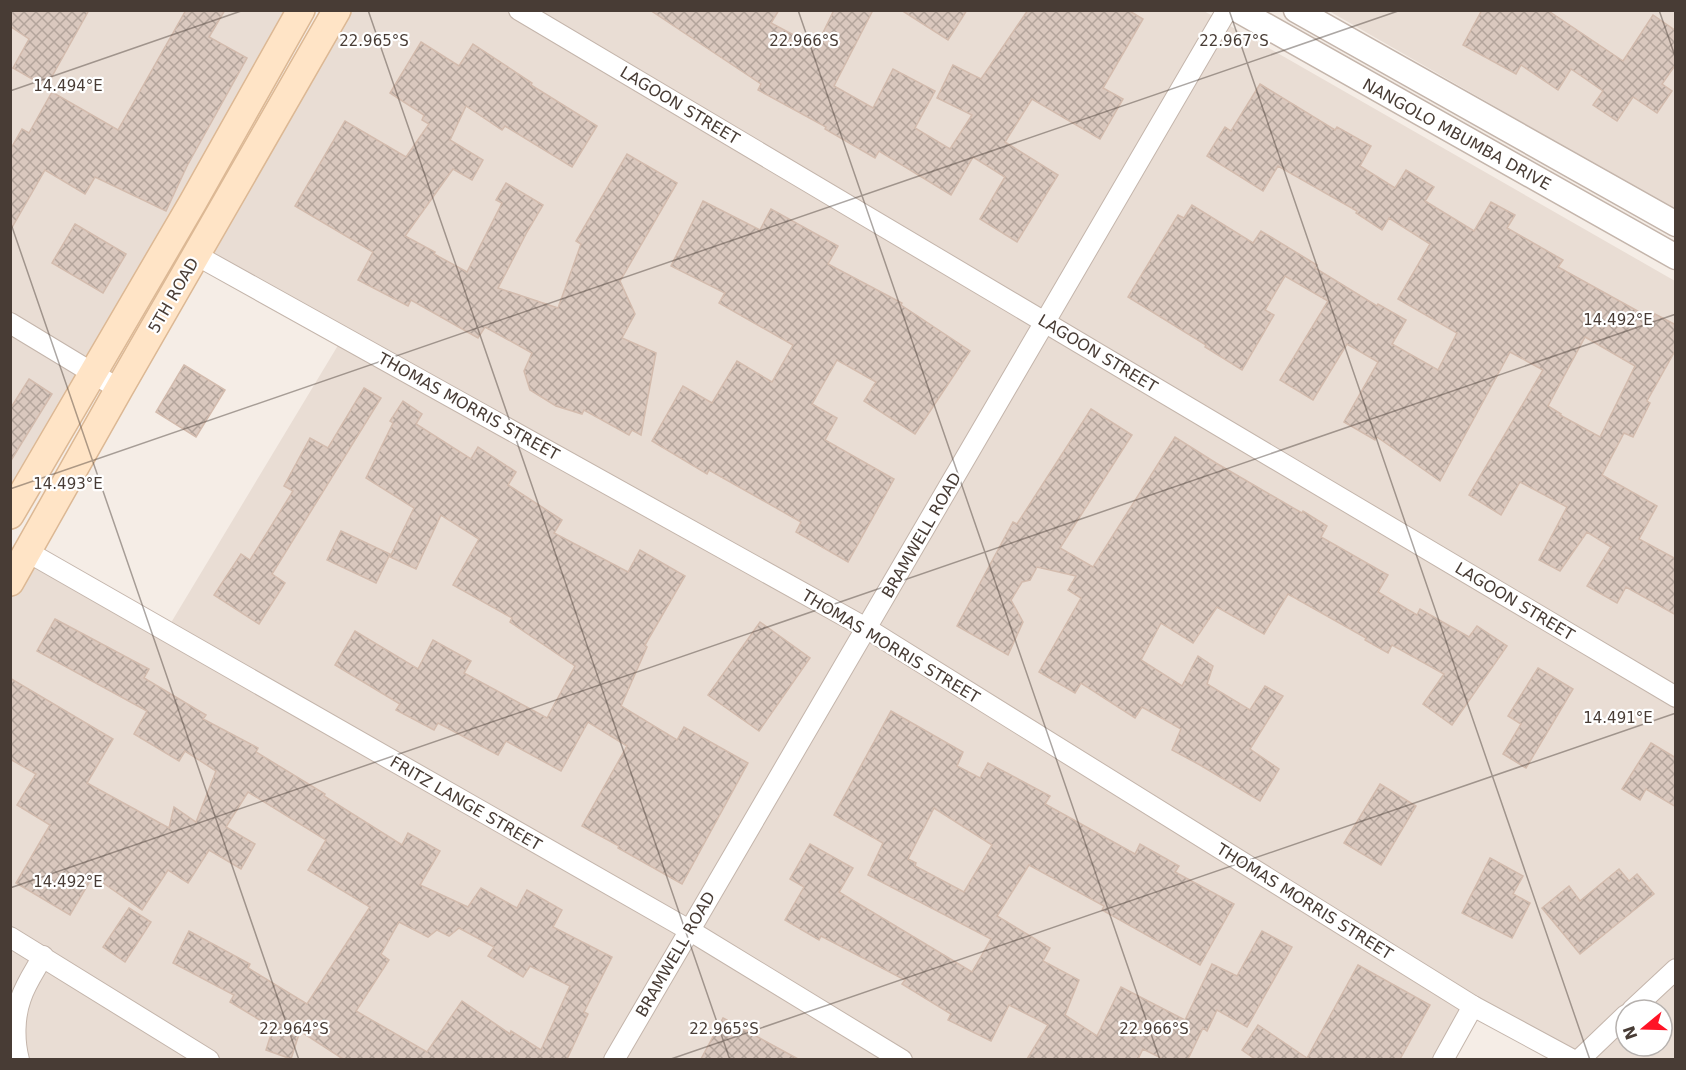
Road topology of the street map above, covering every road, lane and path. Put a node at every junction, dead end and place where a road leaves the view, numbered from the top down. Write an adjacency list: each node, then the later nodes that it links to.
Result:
1 (301, 10): 12 (main road, 5TH ROAD)
2 (338, 10): 8 (main road, 5TH ROAD)
3 (519, 10): 10 (street, LAGOON STREET)
4 (1227, 10): 10 (street, BRAMWELL ROAD)
5 (1238, 10): 9 (street, NANGOLO MBUMBA DRIVE)
6 (1296, 10): 7 (street, NANGOLO MBUMBA DRIVE)
7 (1676, 224)
8 (196, 255): 13 (main road, 5TH ROAD); 17 (street, THOMAS MORRIS STREET)
9 (1676, 257)
10 (1046, 322): 17 (street, BRAMWELL ROAD); 18 (street, LAGOON STREET)
11 (10, 323): 12 (street)
12 (93, 373): 13 (street); 14 (main road, 5TH ROAD)
13 (119, 389): 15 (main road, 5TH ROAD)
14 (10, 515)
15 (27, 552): 16 (main road, 5TH ROAD); 19 (street, FRITZ LANGE STREET)
16 (10, 582)
17 (866, 628): 19 (street, BRAMWELL ROAD); 24 (street, THOMAS MORRIS STREET)
18 (1676, 697)
19 (689, 930): 28 (street, BRAMWELL ROAD); 29 (street, FRITZ LANGE STREET)
20 (10, 937): 21 (street)
21 (43, 956): 26 (street); 27 (street)
22 (1676, 969): 23 (street)
23 (1645, 998)
24 (1473, 1006): 30 (street); 31 (street, THOMAS MORRIS STREET)
25 (1614, 1027): 32 (street)
26 (19, 1059)
27 (209, 1059)
28 (614, 1059)
29 (902, 1059)
30 (1443, 1059)
31 (1573, 1059)
32 (1579, 1059)

